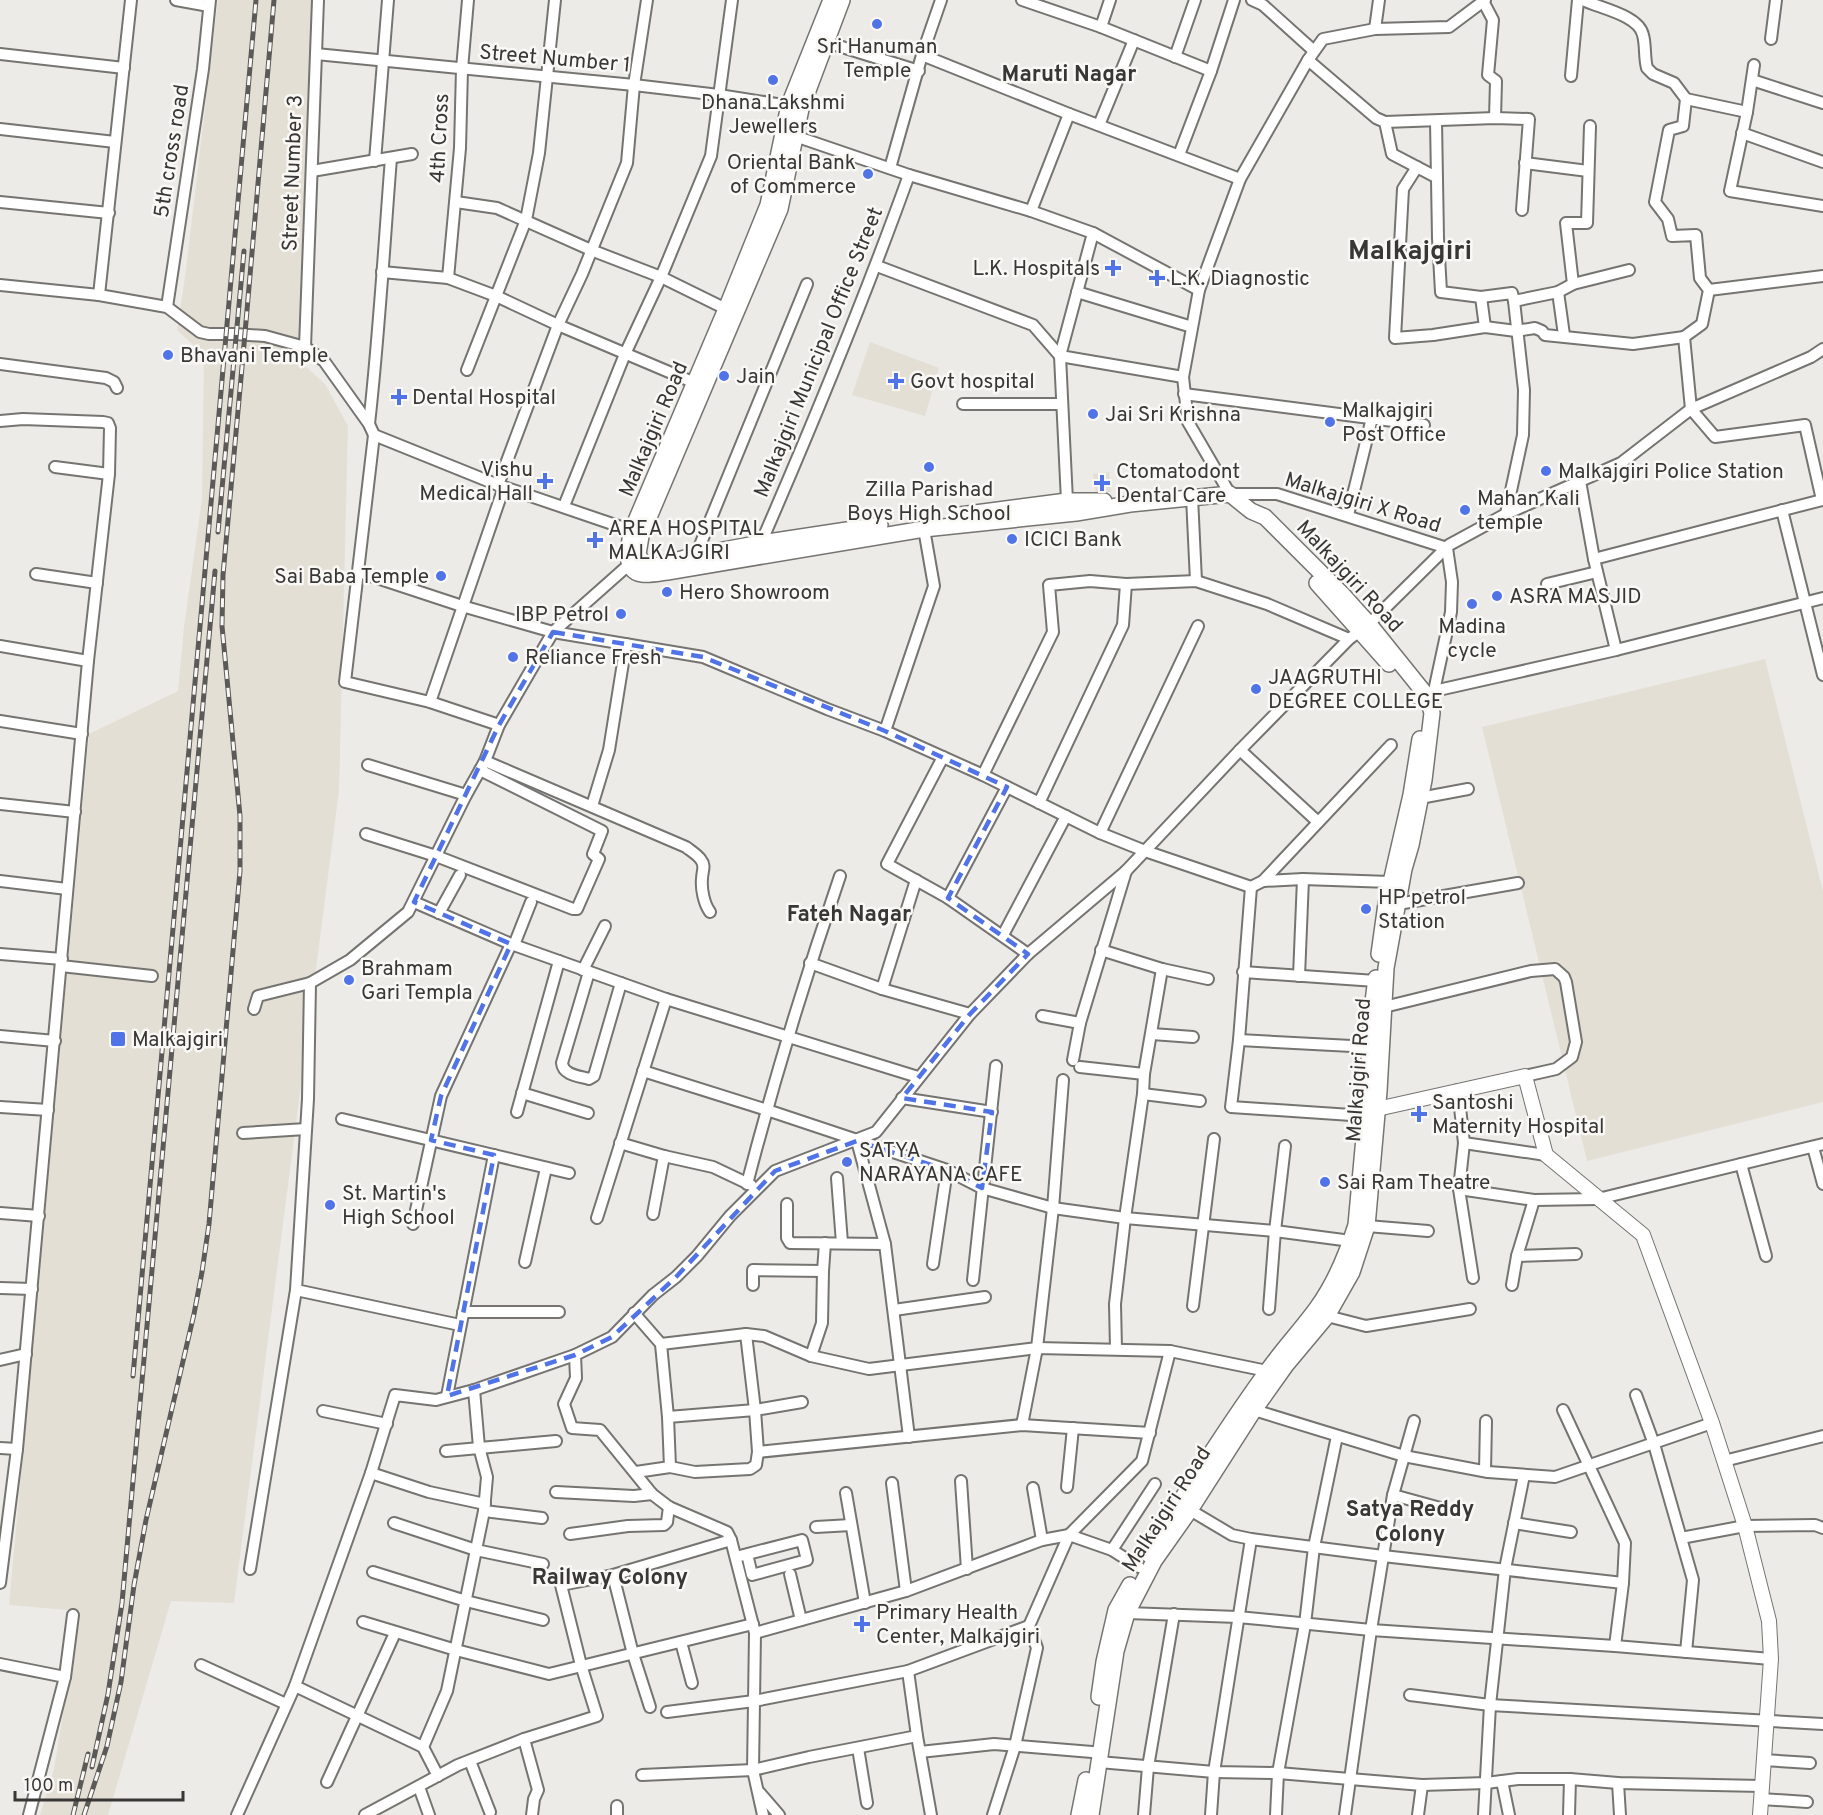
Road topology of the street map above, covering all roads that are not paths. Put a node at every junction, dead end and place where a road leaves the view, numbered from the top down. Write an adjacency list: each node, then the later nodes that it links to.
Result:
1 (131, 0): 35 (street)
2 (176, 0): 22 (street)
3 (318, 0): 29 (street, Street Number 3)
4 (388, 0): 33 (street)
5 (468, 0): 36 (street, 4th Cross)
6 (555, 0): 39 (street)
7 (647, 0): 42 (street)
8 (732, 0): 43 (street)
9 (831, 0): 46 (main road, Malkajgiri Road)
10 (842, 0): 27 (main road, Malkajgiri Road)
11 (941, 0): 30 (street)
12 (1110, 0): 23 (street)
13 (1195, 0): 32 (street)
14 (1234, 0): 38 (street)
15 (1252, 0): 21 (street)
16 (1379, 0): 24 (street)
17 (1580, 0): 40 (street); 44 (street)
18 (1776, 0): 25 (street)
19 (1025, 1): 23 (street)
20 (1484, 1): 24 (street); 49 (street)
21 (1263, 2): 31 (street)
22 (209, 3): 97 (street, 5th cross road)
23 (1101, 27): 26 (street)
24 (1375, 29): 31 (street)
25 (1771, 39)
26 (1134, 40): 32 (street); 52 (street)
27 (826, 42): 37 (street); 46 (main road, Malkajgiri Road)
28 (0, 54): 35 (street)
29 (316, 54): 33 (street, Street Number 1); 66 (street, Street Number 3)
30 (922, 55): 37 (street); 48 (street)
31 (1311, 55): 51 (street); 70 (street)
32 (1175, 57): 38 (street)
33 (383, 62): 36 (street, Street Number 1); 61 (street)
34 (1754, 65): 41 (street)
35 (124, 68): 57 (street)
36 (462, 69): 39 (street, Street Number 1); 72 (street, 4th Cross)
37 (919, 71): 65 (street)
38 (1211, 71): 59 (street)
39 (547, 76): 42 (street, Street Number 1); 77 (street)
40 (1571, 76)
41 (1752, 80): 45 (street); 47 (street)
42 (634, 85): 43 (street, Street Number 1); 79 (street)
43 (719, 95): 46 (street, Street Number 1); 84 (street)
44 (1686, 99): 47 (street); 90 (street)
45 (1822, 100)
46 (795, 107): 56 (main road, Malkajgiri Road)
47 (1747, 112): 55 (street)
48 (1069, 114): 52 (street); 75 (street)
49 (1495, 118): 50 (street); 63 (street)
50 (1436, 121): 51 (street); 69 (street)
51 (1384, 122): 64 (street)
52 (1099, 125): 59 (street)
53 (1590, 126): 67 (street)
54 (0, 129): 57 (street)
55 (1742, 133): 62 (street); 73 (street)
56 (789, 134): 65 (street); 98 (main road, Malkajgiri Road); 105 (main road, Malkajgiri Road)
57 (115, 142): 76 (street)
58 (412, 154): 60 (street)
59 (1179, 155): 70 (street)
60 (391, 158): 61 (street); 82 (street)
61 (375, 161): 66 (street)
62 (1823, 162)
63 (1525, 163): 67 (street); 74 (street)
64 (1418, 167): 69 (street); 101 (street)
65 (890, 168): 68 (street)
66 (312, 171): 106 (street, Street Number 3)
67 (1588, 171): 87 (street)
68 (909, 176): 75 (street); 80 (street, Malkajgiri Municipal Office Street)
69 (1436, 177): 95 (street)
70 (1240, 179): 89 (street)
71 (0, 202): 76 (street)
72 (456, 202): 77 (street); 85 (street, 4th Cross)
73 (1823, 206)
74 (1522, 210)
75 (1031, 211): 78 (street)
76 (109, 213): 93 (street)
77 (526, 220): 79 (street); 94 (street)
78 (1094, 233): 89 (street); 91 (street)
79 (591, 250): 84 (street); 99 (street)
80 (876, 266): 109 (street); 137 (street, Malkajgiri Municipal Office Street)
81 (1629, 270): 87 (street)
82 (381, 272): 85 (street); 122 (street)
83 (1823, 276): 90 (street)
84 (662, 277): 98 (street); 108 (street)
85 (448, 278): 94 (street)
86 (807, 284): 139 (street)
87 (1573, 284): 92 (street)
88 (0, 285): 93 (street)
89 (1199, 290): 100 (street)
90 (1709, 290): 104 (street)
91 (1077, 292): 100 (street); 109 (street)
92 (1558, 292): 96 (street); 103 (street)
93 (99, 295): 97 (street)
94 (496, 296): 99 (street); 111 (street)
95 (1481, 297): 96 (street); 101 (street)
96 (1514, 301): 102 (street)
97 (166, 307): 106 (street)
98 (726, 309): 105 (main road, Malkajgiri Road)
99 (558, 325): 108 (street); 126 (street)
100 (1192, 327): 112 (street)
101 (1485, 327): 102 (street)
102 (1516, 331): 103 (street); 133 (street)
103 (1564, 335): 104 (street)
104 (1684, 337): 118 (street)
105 (717, 344): 113 (main road, Malkajgiri Road); 136 (main road, Malkajgiri Road)
106 (305, 347): 122 (street)
107 (1823, 349): 118 (street)
108 (626, 354): 113 (street); 131 (street)
109 (1060, 356): 112 (street); 117 (street)
110 (0, 364): 114 (street)
111 (467, 370)
112 (1183, 377): 115 (street)
113 (695, 383): 136 (main road, Malkajgiri Road)
114 (117, 388)
115 (1184, 394): 119 (street); 127 (street)
116 (963, 404): 117 (street)
117 (1062, 404): 129 (street)
118 (1691, 409): 125 (street); 132 (street)
119 (1372, 418): 121 (street); 134 (street)
120 (0, 421): 124 (street)
121 (1424, 425)
122 (372, 430): 126 (street); 142 (street)
123 (55, 467): 124 (street)
124 (109, 474): 146 (street)
125 (1580, 481): 133 (street); 140 (street)
126 (501, 486): 131 (street); 151 (street)
127 (1230, 494): 128 (main road); 134 (street, Malkajgiri X Road); 153 (main road, Malkajgiri Road)
128 (1192, 497): 130 (main road); 145 (street)
129 (1067, 501): 130 (main road); 137 (main road)
130 (1130, 504): 135 (main road)
131 (564, 506): 136 (street)
132 (1782, 510): 140 (street); 150 (street)
133 (1506, 514): 138 (street)
134 (1348, 515): 138 (street, Malkajgiri X Road)
135 (924, 529): 141 (main road); 164 (street)
136 (637, 532): 141 (main road, Malkajgiri Road)
137 (761, 543): 139 (main road)
138 (1447, 548): 153 (street); 160 (street, Malkajgiri X Road)
139 (696, 555): 141 (main road)
140 (1594, 559): 143 (street)
141 (634, 561): 154 (street)
142 (359, 572): 151 (street); 161 (street)
143 (1597, 572): 148 (street); 157 (street)
144 (36, 574): 146 (street)
145 (1196, 581): 147 (street); 153 (street)
146 (97, 583): 158 (street)
147 (1126, 584): 171 (street); 176 (street)
148 (1547, 584)
149 (1823, 598): 150 (street)
150 (1804, 603): 157 (street); 159 (street)
151 (462, 606): 154 (street); 161 (street)
152 (1198, 626): 182 (street)
153 (1360, 631): 160 (main road, Malkajgiri Road); 167 (street)
154 (553, 632): 155 (street); 163 (street)
155 (626, 644): 164 (street); 178 (street)
156 (0, 646): 158 (street)
157 (1616, 650): 160 (street)
158 (88, 661): 165 (street)
159 (1823, 675)
160 (1427, 696): 175 (main road, Malkajgiri Road); 193 (main road, Malkajgiri Road)
161 (430, 702): 163 (street)
162 (0, 721): 165 (street)
163 (499, 725): 170 (street)
164 (885, 731): 168 (street)
165 (82, 734): 179 (street)
166 (1390, 745): 181 (street)
167 (1240, 750): 181 (street); 184 (street)
168 (944, 757): 171 (street); 190 (street)
169 (369, 765): 174 (street)
170 (482, 765): 174 (street); 178 (street); 185 (street)
171 (983, 775): 172 (street)
172 (1007, 787): 176 (street); 197 (street)
173 (1468, 789): 175 (street)
174 (466, 795): 185 (street)
175 (1420, 798): 200 (main road, Malkajgiri Road)
176 (1039, 803): 180 (street)
177 (0, 804): 179 (street)
178 (592, 806): 201 (street)
179 (75, 812): 196 (street)
180 (1066, 816): 182 (street); 204 (street)
181 (1317, 822): 192 (street)
182 (1100, 833): 184 (street)
183 (366, 834): 185 (street)
184 (1144, 851): 186 (street); 195 (street)
185 (436, 856): 198 (street)
186 (1126, 871): 206 (street); 208 (street)
187 (460, 875): 202 (street)
188 (840, 876): 211 (street)
189 (1303, 879): 192 (street); 193 (street); 216 (street)
190 (916, 880): 197 (street); 221 (street)
191 (0, 881): 196 (street)
192 (1263, 881): 195 (street)
193 (1390, 882): 218 (main road, Malkajgiri Road)
194 (1518, 883): 200 (street)
195 (1251, 888): 214 (street)
196 (67, 889): 210 (street)
197 (948, 898): 204 (street)
198 (414, 902): 202 (street); 219 (street)
199 (531, 902): 205 (street)
200 (1398, 904): 223 (main road, Malkajgiri Road)
201 (710, 912)
202 (439, 913): 205 (street)
203 (605, 926): 213 (street)
204 (1003, 935): 208 (street)
205 (512, 944): 209 (street); 257 (street)
206 (1101, 950): 212 (street); 227 (street)
207 (0, 954): 210 (street)
208 (1028, 954): 225 (street)
209 (558, 961): 213 (street); 242 (street)
210 (62, 962): 215 (street); 233 (street)
211 (810, 963): 221 (street); 231 (street)
212 (1162, 969): 217 (street); 228 (street)
213 (586, 971): 220 (street); 220 (street)
214 (1243, 972): 216 (street); 232 (street)
215 (152, 976)
216 (1299, 976): 218 (street)
217 (1208, 979)
218 (1376, 981): 234 (main road, Malkajgiri Road)
219 (310, 983): 224 (street); 254 (street)
220 (621, 983): 222 (street)
221 (882, 988): 225 (street)
222 (666, 999): 231 (street); 236 (street)
223 (1384, 1007): 238 (street); 252 (main road, Malkajgiri Road)
224 (254, 1009)
225 (970, 1014): 239 (street)
226 (1042, 1016): 227 (street)
227 (1080, 1023): 237 (street)
228 (1152, 1034): 230 (street); 237 (street)
229 (0, 1036): 233 (street)
230 (1193, 1037)
231 (789, 1038): 239 (street); 248 (street)
232 (1239, 1040): 234 (street); 252 (street)
233 (55, 1041): 247 (street)
234 (1371, 1047): 252 (main road, Malkajgiri Road)
235 (996, 1066): 250 (street)
236 (643, 1071): 248 (street); 259 (street)
237 (1144, 1074): 243 (street)
238 (1526, 1076): 241 (street); 264 (street)
239 (918, 1077): 244 (street)
240 (1064, 1080): 278 (street)
241 (1458, 1090): 252 (street); 260 (street)
242 (522, 1093): 249 (street); 251 (street)
243 (1143, 1094): 245 (street); 283 (street)
244 (902, 1098): 250 (street); 258 (street)
245 (1200, 1101)
246 (0, 1107): 247 (street)
247 (48, 1110): 281 (street)
248 (767, 1110): 258 (street); 272 (street)
249 (517, 1112)
250 (992, 1112): 273 (street)
251 (588, 1113)
252 (1372, 1113): 286 (main road, Malkajgiri Road); 289 (main road, Malkajgiri Road)
253 (342, 1119): 257 (street)
254 (306, 1129): 255 (street); 305 (street)
255 (243, 1133)
256 (1214, 1139): 285 (street)
257 (430, 1140): 263 (street); 284 (street)
258 (857, 1141): 268 (street); 272 (street); 292 (street)
259 (620, 1143): 265 (street); 282 (street)
260 (1464, 1143): 264 (street); 274 (street)
261 (1285, 1146): 287 (street)
262 (1818, 1146): 266 (street); 271 (street)
263 (494, 1155): 267 (street); 311 (street)
264 (1546, 1155): 275 (street)
265 (664, 1156): 272 (street); 280 (street)
266 (1741, 1164): 275 (street); 295 (street)
267 (546, 1168): 269 (street); 296 (street)
268 (947, 1170): 273 (street); 297 (street)
269 (569, 1173)
270 (837, 1178): 291 (street)
271 (1823, 1184)
272 (752, 1186): 313 (street)
273 (982, 1188): 278 (street); 300 (street)
274 (1459, 1189): 276 (street); 299 (street)
275 (1599, 1199): 276 (street); 338 (street)
276 (1534, 1200): 294 (street)
277 (787, 1204): 290 (street)
278 (1053, 1208): 283 (street); 318 (street)
279 (0, 1213): 281 (street)
280 (653, 1214)
281 (39, 1216): 304 (street)
282 (597, 1218)
283 (1125, 1218): 285 (street); 319 (street)
284 (413, 1224)
285 (1202, 1225): 287 (street); 307 (street)
286 (1367, 1226): 288 (street); 314 (main road, Malkajgiri Road)
287 (1275, 1231): 289 (street); 308 (street)
288 (1428, 1231)
289 (1351, 1241): 326 (main road, Malkajgiri Road)
290 (825, 1243): 291 (street); 298 (street)
291 (842, 1243): 292 (street)
292 (885, 1244): 310 (street)
293 (1576, 1254): 294 (street)
294 (1517, 1256): 302 (street)
295 (1766, 1256)
296 (525, 1262)
297 (933, 1264)
298 (823, 1271): 301 (street); 323 (street)
299 (1473, 1278)
300 (973, 1280)
301 (753, 1285)
302 (1512, 1285)
303 (0, 1288): 304 (street)
304 (32, 1289): 321 (street)
305 (296, 1290): 315 (street); 395 (street)
306 (985, 1297): 310 (street)
307 (1193, 1306)
308 (1269, 1309)
309 (1470, 1309): 314 (street)
310 (894, 1310): 325 (street)
311 (463, 1312): 312 (street); 315 (street)
312 (559, 1312)
313 (634, 1313): 317 (street); 322 (street)
314 (1327, 1316): 332 (main road, Malkajgiri Road)
315 (460, 1325): 329 (street)
316 (746, 1334): 317 (street); 323 (street); 331 (street)
317 (661, 1344): 335 (street)
318 (1037, 1348): 319 (street); 325 (street); 340 (street)
319 (1116, 1349): 320 (street)
320 (1170, 1351): 326 (street); 342 (street)
321 (26, 1354): 324 (street); 350 (street)
322 (574, 1355): 327 (street); 358 (street)
323 (811, 1356): 325 (street)
324 (0, 1360)
325 (900, 1365): 345 (street)
326 (1266, 1371): 394 (main road, Malkajgiri Road)
327 (474, 1390): 329 (street); 348 (street)
328 (1636, 1395): 347 (street)
329 (447, 1396): 339 (street)
330 (802, 1402): 331 (street)
331 (755, 1410): 335 (street); 352 (street)
332 (1254, 1410): 343 (street); 373 (main road, Malkajgiri Road)
333 (1563, 1410): 355 (street)
334 (324, 1411): 339 (street)
335 (668, 1417): 356 (street)
336 (1414, 1421): 353 (street)
337 (1486, 1421): 357 (street)
338 (1712, 1423): 347 (street); 354 (street)
339 (387, 1424): 359 (street)
340 (1022, 1425): 341 (street); 345 (street)
341 (1073, 1428): 342 (street); 364 (street)
342 (1150, 1433): 383 (street)
343 (1337, 1436): 353 (street); 388 (street)
344 (1823, 1436): 354 (street)
345 (909, 1437): 352 (street)
346 (556, 1441): 348 (street)
347 (1654, 1444): 355 (street); 384 (street)
348 (479, 1447): 351 (street); 371 (street)
349 (0, 1448): 350 (street)
350 (17, 1449): 402 (street)
351 (446, 1451)
352 (758, 1452): 356 (street)
353 (1404, 1456): 357 (street); 369 (street)
354 (1724, 1461): 378 (street)
355 (1589, 1466): 360 (street); 401 (street)
356 (670, 1467): 358 (street)
357 (1485, 1471): 360 (street)
358 (636, 1472): 368 (street)
359 (371, 1473): 371 (street); 431 (street)
360 (1524, 1475): 376 (street)
361 (961, 1481): 396 (street)
362 (892, 1484): 403 (street)
363 (1155, 1484): 390 (street)
364 (1067, 1487)
365 (1033, 1488): 387 (street)
366 (556, 1492): 368 (street)
367 (846, 1493): 377 (street)
368 (652, 1494): 370 (street)
369 (1393, 1495): 372 (street); 392 (street)
370 (669, 1507): 382 (street); 386 (street)
371 (484, 1508): 374 (street); 389 (street)
372 (1444, 1509)
373 (1190, 1510): 385 (street); 406 (main road, Malkajgiri Road)
374 (542, 1518)
375 (394, 1523): 389 (street)
376 (1514, 1523): 381 (street); 397 (street)
377 (851, 1525): 379 (street); 405 (street)
378 (1745, 1526): 380 (street); 384 (street); 424 (street)
379 (816, 1527)
380 (1823, 1528)
381 (1571, 1532)
382 (570, 1534)
383 (1068, 1535): 387 (street); 390 (street); 414 (street)
384 (1681, 1538): 422 (street)
385 (1251, 1539): 388 (street); 409 (street)
386 (731, 1540): 391 (street); 400 (street)
387 (1042, 1540): 396 (street)
388 (1314, 1547): 392 (street); 413 (street)
389 (476, 1550): 393 (street); 404 (street)
390 (1112, 1550): 394 (street)
391 (741, 1555): 391 (street); 415 (street)
392 (1383, 1556): 397 (street); 416 (street)
393 (543, 1564)
394 (1139, 1567): 406 (main road, Malkajgiri Road)
395 (250, 1569)
396 (967, 1569): 403 (street)
397 (1505, 1569): 401 (street); 418 (street)
398 (373, 1572): 404 (street)
399 (790, 1574): 411 (street)
400 (613, 1575): 423 (street); 427 (street)
401 (1623, 1582): 420 (street)
402 (0, 1583)
403 (906, 1592): 405 (street)
404 (466, 1601): 410 (street); 421 (street)
405 (865, 1603): 411 (street)
406 (1121, 1612): 407 (street); 447 (main road, Malkajgiri Road)
407 (1174, 1614): 409 (street); 451 (street)
408 (73, 1615): 429 (street)
409 (1238, 1617): 413 (street); 453 (street)
410 (543, 1620)
411 (801, 1620): 415 (street)
412 (363, 1622): 417 (street)
413 (1305, 1624): 416 (street); 454 (street)
414 (1029, 1626): 428 (street); 443 (street)
415 (754, 1628): 419 (street); 433 (street)
416 (1371, 1630): 418 (street); 457 (street)
417 (395, 1633): 421 (street); 438 (street)
418 (1498, 1639): 420 (street); 435 (street)
419 (681, 1642): 423 (street); 430 (street)
420 (1615, 1647): 422 (street)
421 (456, 1650): 427 (street); 444 (street)
422 (1686, 1652): 424 (street)
423 (633, 1654): 427 (street); 436 (street)
424 (1771, 1659): 439 (street)
425 (0, 1664): 429 (street)
426 (201, 1665): 434 (street)
427 (581, 1665): 442 (street)
428 (908, 1671): 433 (street); 441 (street)
429 (65, 1677): 470 (street)
430 (692, 1683)
431 (295, 1686): 434 (street); 438 (street)
432 (1410, 1695): 435 (street)
433 (754, 1701): 437 (street); 452 (street)
434 (286, 1704): 471 (street)
435 (1490, 1705): 439 (street); 461 (street)
436 (650, 1707)
437 (667, 1712)
438 (358, 1716): 444 (street); 459 (street)
439 (1766, 1720): 440 (street); 448 (street)
440 (1823, 1724)
441 (917, 1736): 445 (street); 446 (street)
442 (524, 1739): 449 (street); 474 (street)
443 (1015, 1746): 446 (street); 447 (street); 478 (street)
444 (423, 1747): 456 (street)
445 (858, 1748): 452 (street); 468 (street)
446 (920, 1752): 477 (street)
447 (1095, 1757): 451 (street); 479 (main road, Malkajgiri Road); 480 (main road, Malkajgiri Road)
448 (1763, 1760): 450 (street); 466 (street)
449 (470, 1761): 456 (street); 469 (street)
450 (1810, 1763)
451 (1148, 1767): 453 (street); 481 (street)
452 (753, 1770): 455 (street); 465 (street)
453 (1214, 1772): 454 (street); 482 (street)
454 (1278, 1773): 457 (street); 483 (street)
455 (642, 1775)
456 (438, 1776): 464 (street)
457 (1350, 1779): 463 (street); 484 (street)
458 (1570, 1779): 460 (street); 462 (street); 488 (street)
459 (327, 1782)
460 (1502, 1782): 461 (street); 487 (street)
461 (1486, 1783): 463 (street); 486 (street)
462 (1617, 1783): 466 (street); 489 (street)
463 (1422, 1785): 485 (street)
464 (419, 1787): 472 (street); 473 (street)
465 (758, 1790): 475 (street); 476 (street)
466 (1761, 1792): 467 (street); 490 (street)
467 (1807, 1802)
468 (867, 1803)
469 (490, 1812)
470 (29, 1815)
471 (237, 1815)
472 (365, 1815)
473 (429, 1815)
474 (532, 1815)
475 (763, 1815)
476 (779, 1815)
477 (931, 1815)
478 (993, 1815)
479 (1079, 1815)
480 (1090, 1815)
481 (1144, 1815)
482 (1211, 1815)
483 (1276, 1815)
484 (1346, 1815)
485 (1418, 1815)
486 (1484, 1815)
487 (1509, 1815)
488 (1569, 1815)
489 (1620, 1815)
490 (1760, 1815)

